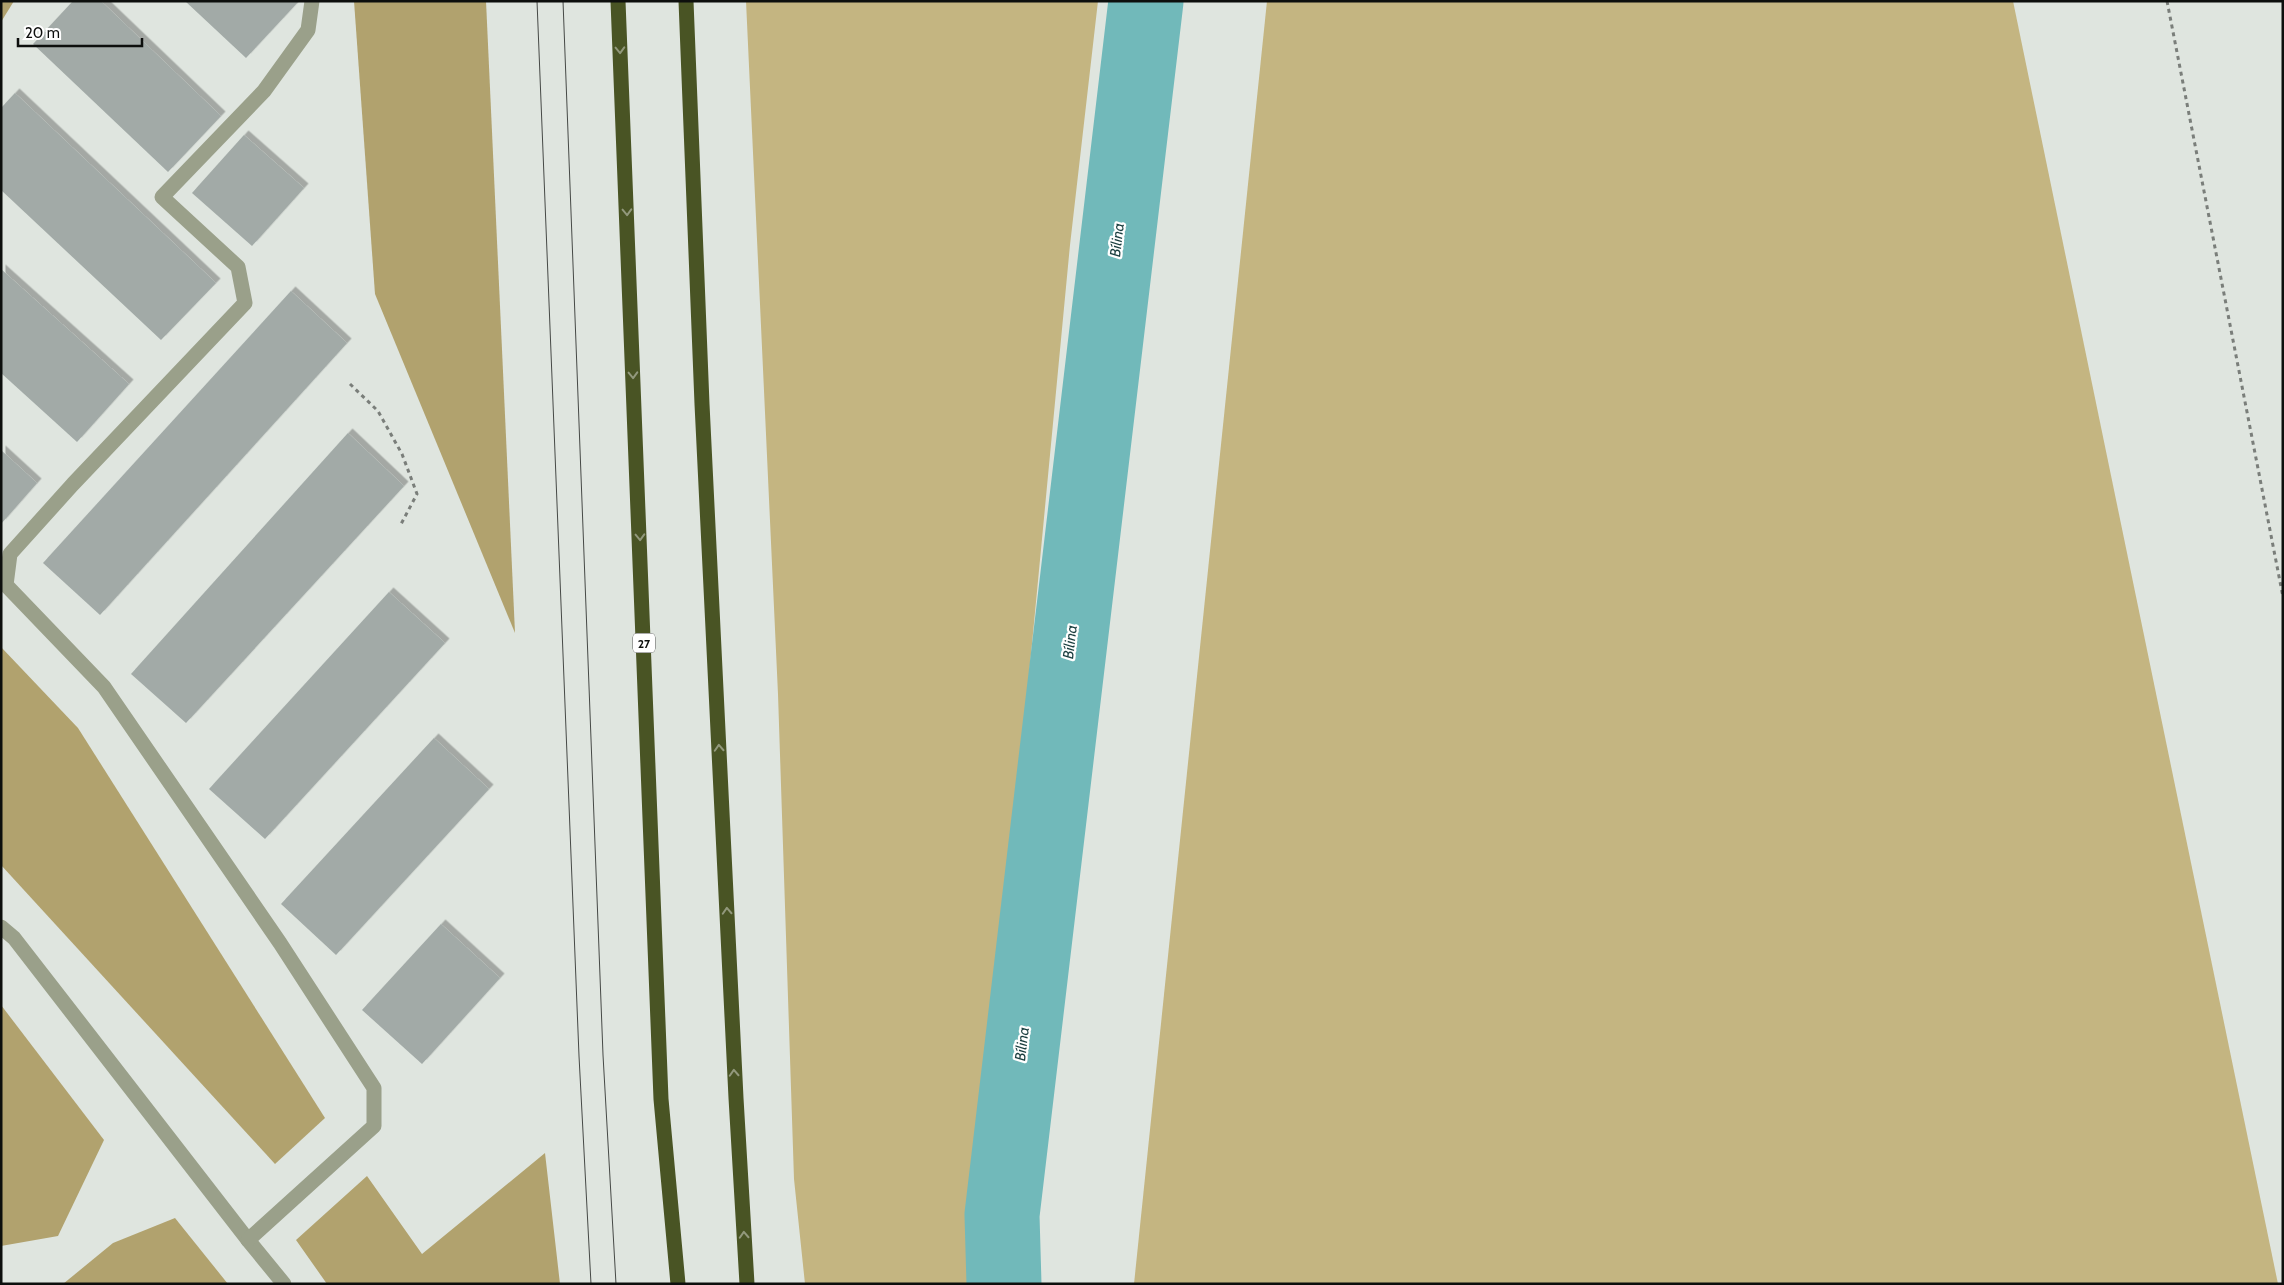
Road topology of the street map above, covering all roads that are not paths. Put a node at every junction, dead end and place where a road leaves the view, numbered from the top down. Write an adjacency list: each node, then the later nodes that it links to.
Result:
1 (312, 1): 5 (street)
2 (618, 1): 7 (highway, 27, one-way to 7)
3 (686, 1): 8 (highway, one-way to 3)
4 (1, 927): 5 (street)
5 (248, 1240): 6 (street)
6 (284, 1284)
7 (678, 1284)
8 (747, 1284)

